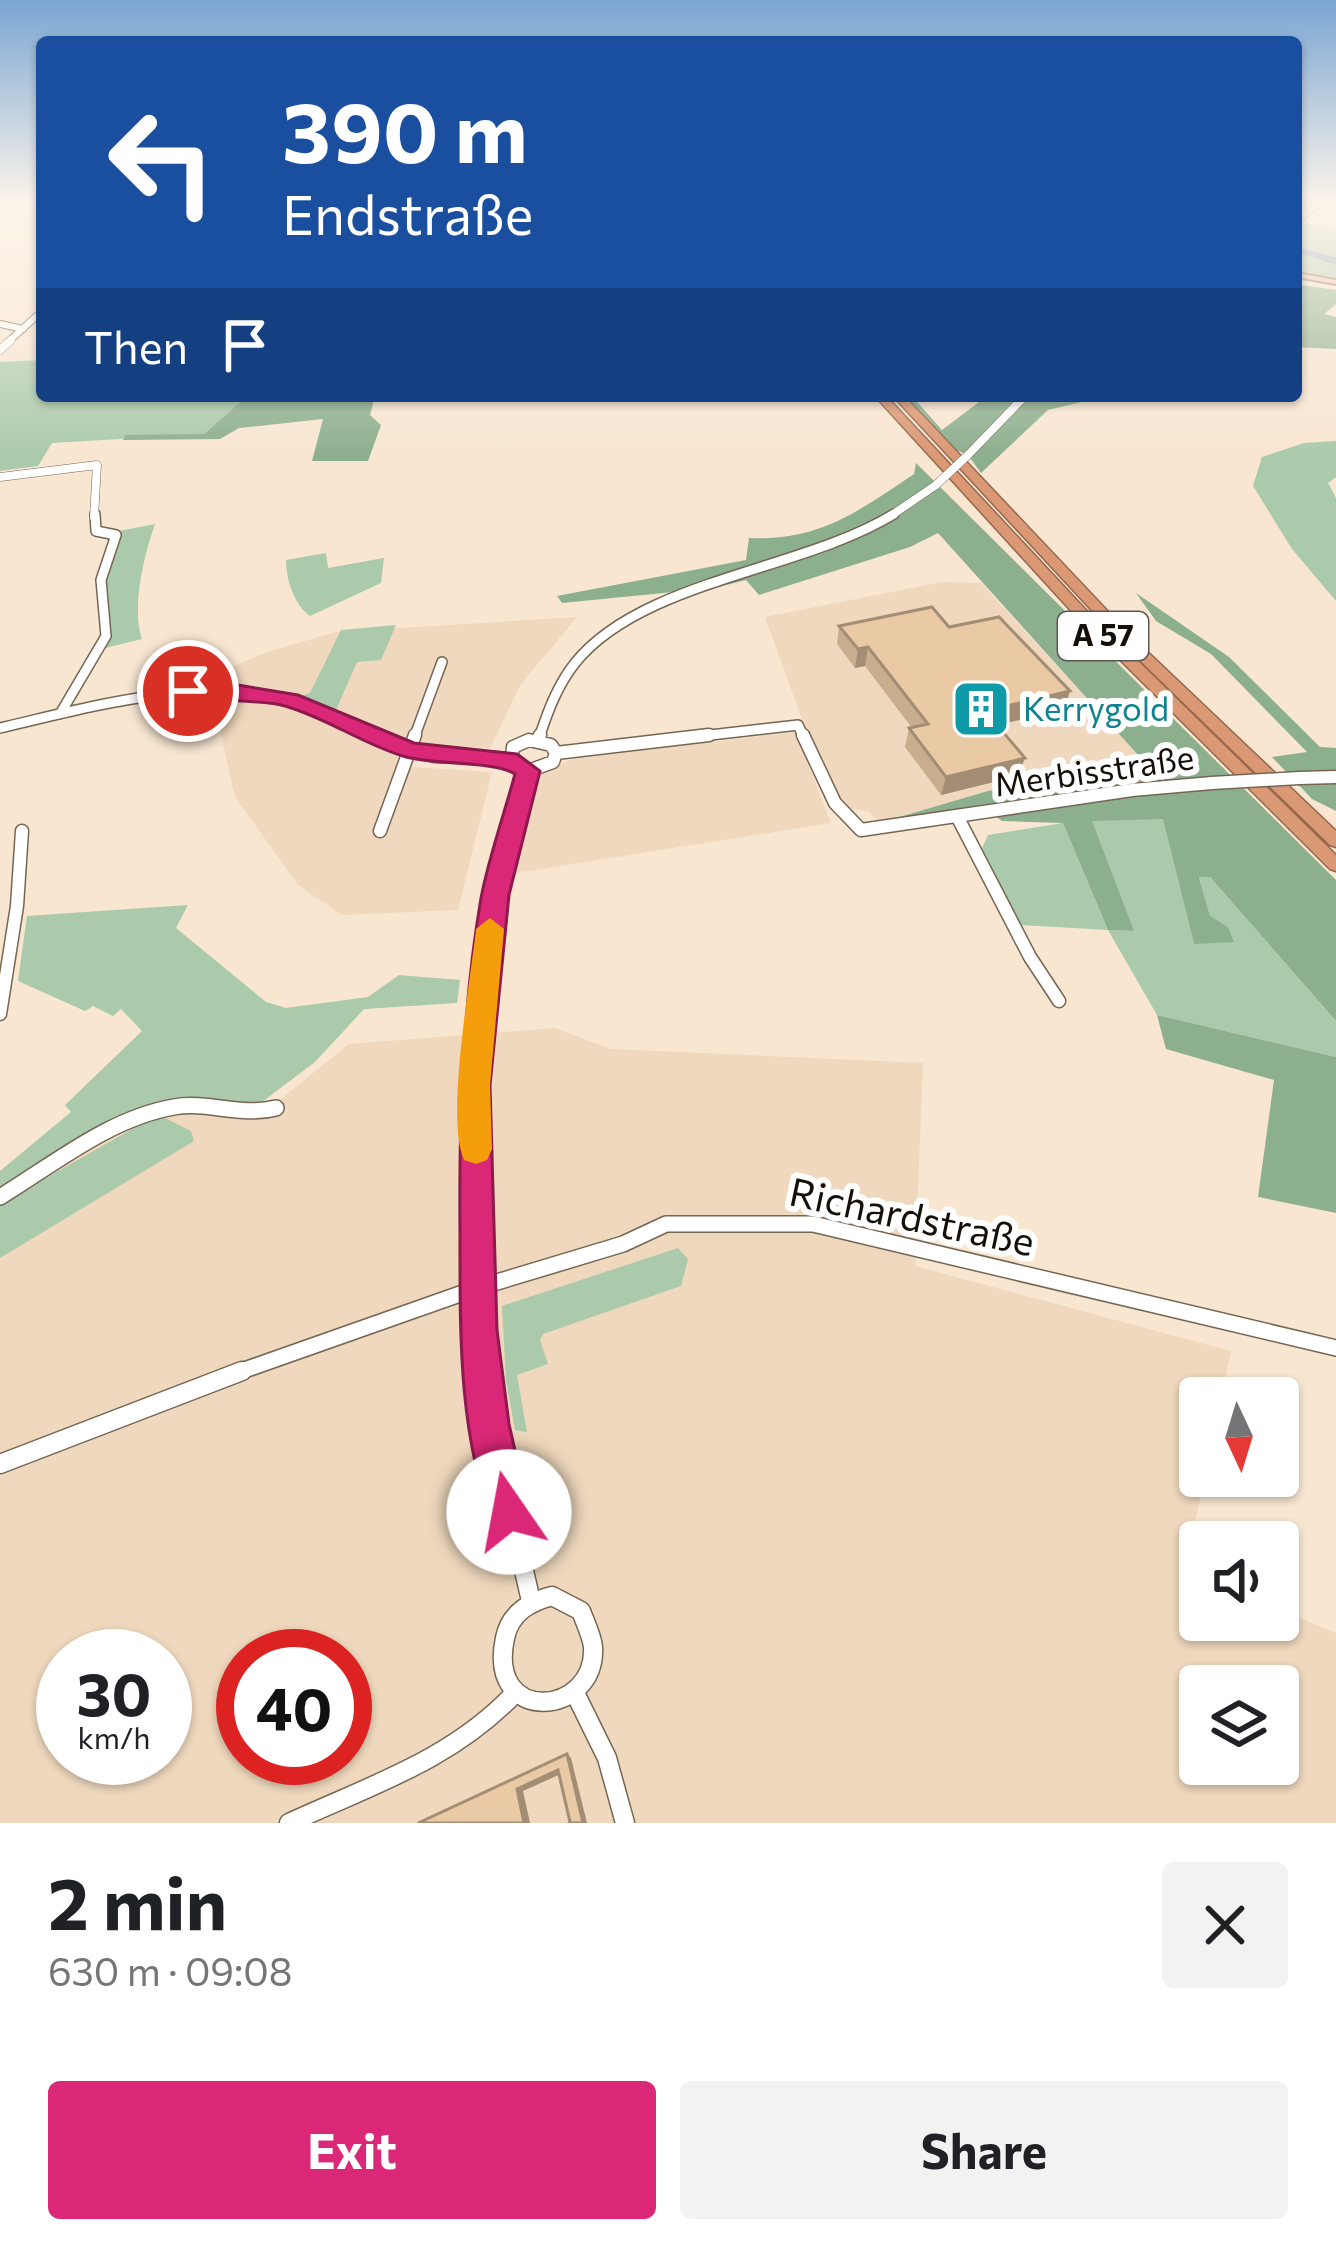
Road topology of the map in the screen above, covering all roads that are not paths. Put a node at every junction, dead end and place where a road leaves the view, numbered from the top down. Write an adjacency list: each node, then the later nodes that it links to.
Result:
1 (36, 316): 3 (street)
2 (0, 324): 3 (street)
3 (23, 328): 4 (street)
4 (0, 350)
5 (886, 402): 24 (highway, A 57)
6 (904, 402): 12 (highway, A 57)
7 (1019, 402): 13 (street, bridge)
8 (0, 477): 10 (street)
9 (442, 662): 14 (street)
10 (60, 714): 11 (street); 14 (street)
11 (0, 728)
12 (1227, 736): 20 (highway); 23 (highway, A 57)
13 (538, 740): 15 (street); 16 (street)
14 (409, 750): 16 (street); 22 (street)
15 (556, 753): 17 (street); 19 (street, Merbisstraße)
16 (509, 759): 17 (street)
17 (528, 771): 30 (street)
18 (1336, 777): 19 (street, Merbisstraße, bridge)
19 (958, 818): 26 (street)
20 (1336, 822)
21 (22, 830): 25 (street)
22 (380, 831)
23 (1336, 842)
24 (1336, 865)
25 (4, 955): 27 (street)
26 (1059, 1001)
27 (0, 1014)
28 (275, 1108): 29 (street)
29 (0, 1197)
30 (477, 1288): 31 (street, Richardstraße); 32 (street, Richardstraße); 33 (street)
31 (1336, 1348)
32 (0, 1464)
33 (531, 1601): 34 (street); 35 (street)
34 (515, 1693): 35 (street); 36 (street)
35 (574, 1693): 37 (street)
36 (289, 1823)
37 (625, 1823)

